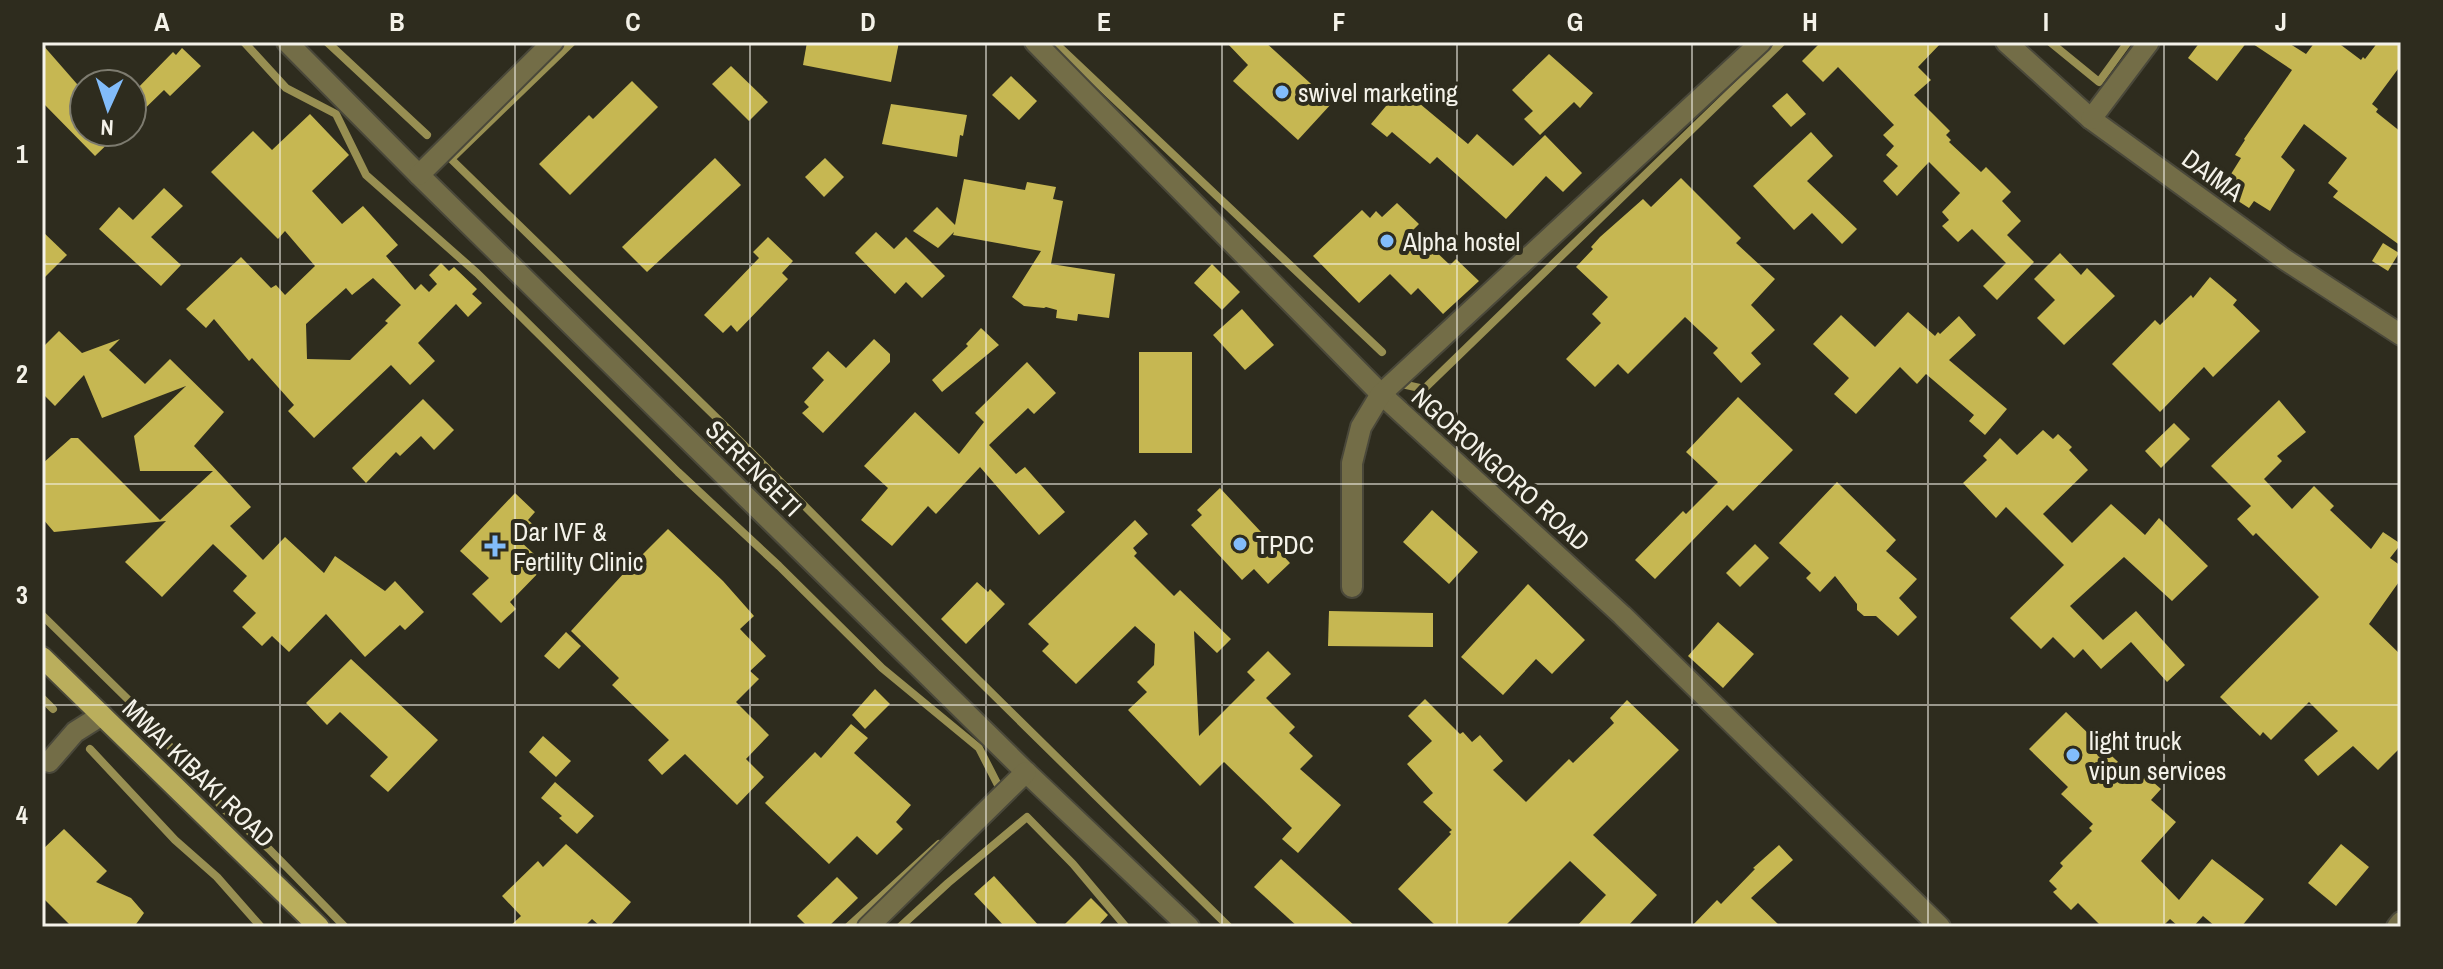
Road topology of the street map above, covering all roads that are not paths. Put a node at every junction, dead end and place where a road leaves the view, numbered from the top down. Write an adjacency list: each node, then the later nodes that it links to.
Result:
1 (287, 42): 8 (street, SERENGETI)
2 (553, 42): 8 (street)
3 (1035, 42): 10 (street, NGORONGORO ROAD)
4 (1761, 42): 10 (street)
5 (2006, 42): 7 (street, DAIMA)
6 (2149, 42): 7 (street)
7 (2091, 119): 9 (street, DAIMA)
8 (419, 175): 15 (street, SERENGETI)
9 (2401, 335)
10 (1381, 394): 11 (street); 20 (street, NGORONGORO ROAD)
11 (1352, 587)
12 (42, 657): 13 (main road, MWAI KIBAKI ROAD)
13 (102, 715): 14 (street); 17 (main road, MWAI KIBAKI ROAD)
14 (49, 762)
15 (1026, 772): 18 (street); 19 (street, SERENGETI)
16 (2401, 922): 21 (street)
17 (319, 927)
18 (868, 927)
19 (1189, 927)
20 (1940, 927)
21 (2397, 927)

